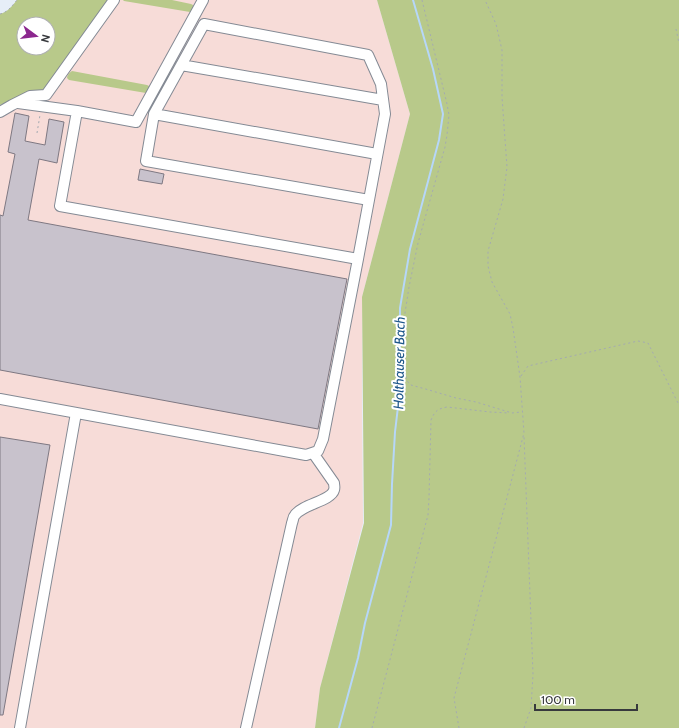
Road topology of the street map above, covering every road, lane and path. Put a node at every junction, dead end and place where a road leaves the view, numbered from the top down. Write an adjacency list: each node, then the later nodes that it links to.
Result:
1 (17, 0): 6 (path)
2 (114, 0): 11 (lane)
3 (204, 0): 13 (lane)
4 (422, 0): 25 (path)
5 (485, 0): 20 (path)
6 (0, 14)
7 (676, 29): 8 (path)
8 (679, 42)
9 (181, 65): 10 (lane); 10 (lane); 15 (lane)
10 (383, 100): 17 (lane)
11 (18, 103): 12 (lane); 14 (lane)
12 (42, 106): 13 (lane); 16 (path)
13 (78, 111): 19 (lane)
14 (0, 113)
15 (154, 114): 17 (lane); 18 (lane)
16 (37, 133)
17 (377, 154): 18 (lane)
18 (369, 200): 19 (lane)
19 (358, 260): 27 (lane)
20 (520, 377): 22 (path); 23 (path)
21 (0, 399): 24 (lane)
22 (679, 405)
23 (522, 412): 25 (path); 26 (path)
24 (76, 413): 27 (lane); 28 (lane)
25 (512, 413): 30 (path)
26 (524, 433): 31 (path); 32 (path)
27 (313, 453): 29 (lane)
28 (20, 728)
29 (246, 728)
30 (372, 728)
31 (459, 728)
32 (524, 728)

